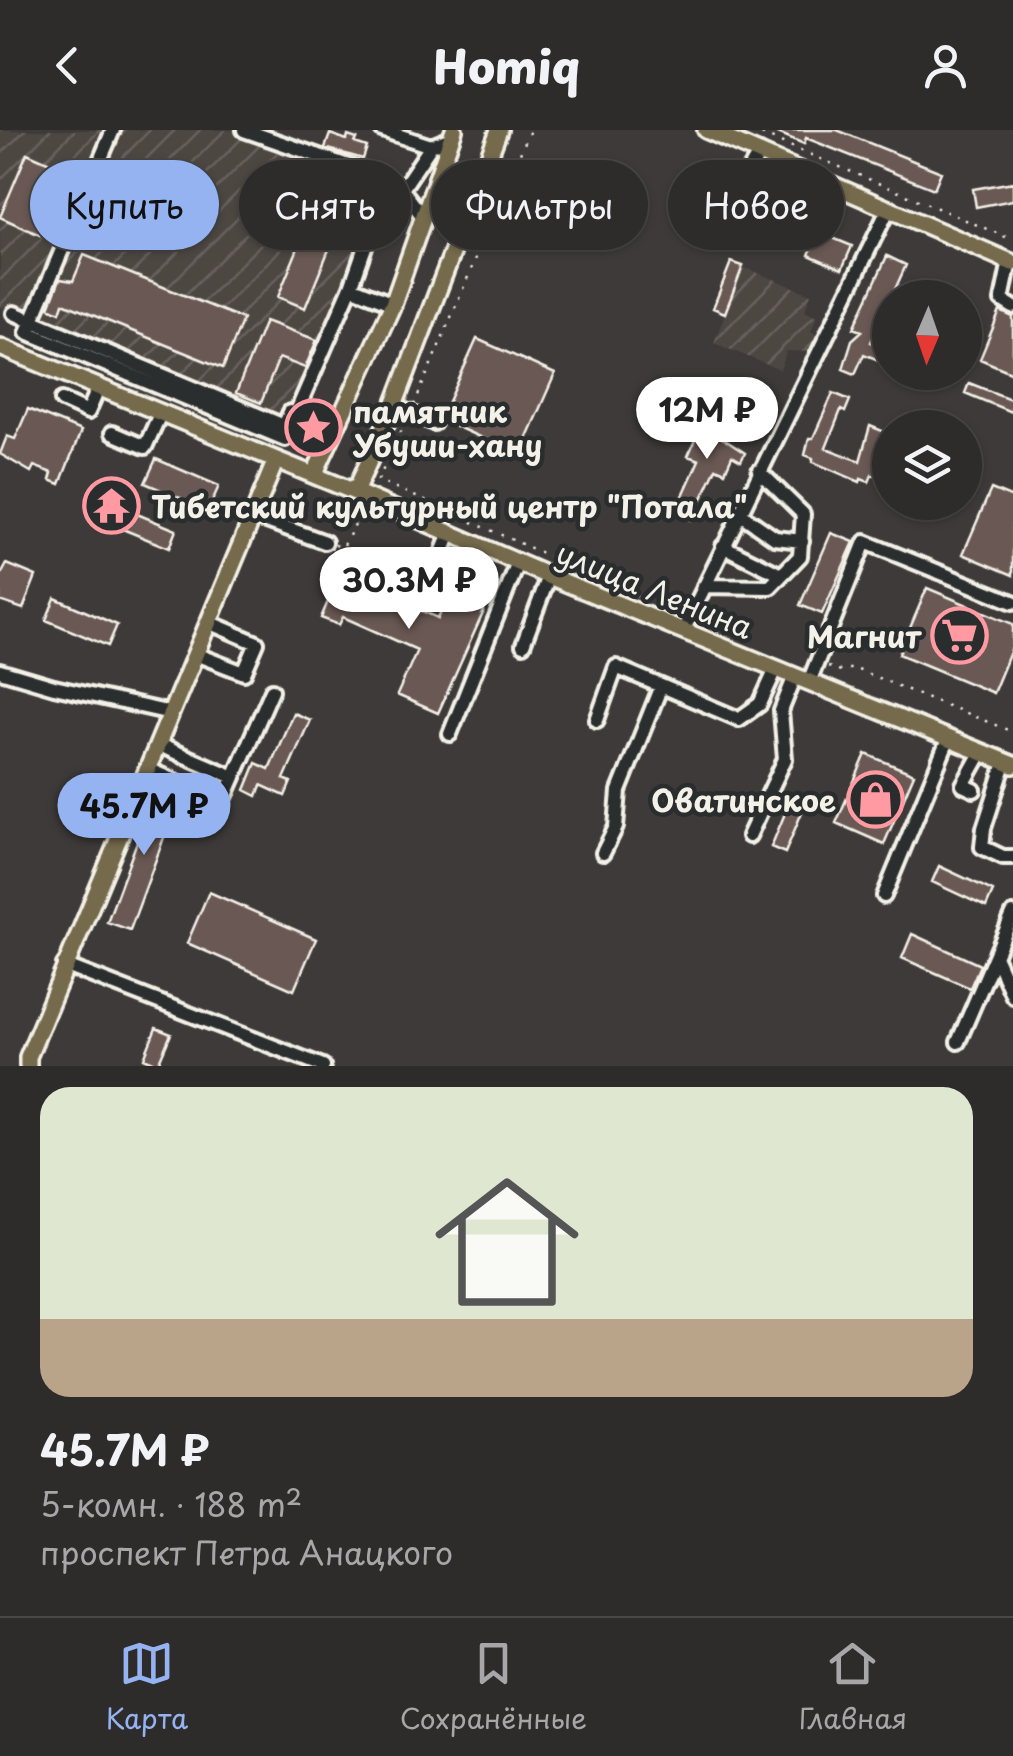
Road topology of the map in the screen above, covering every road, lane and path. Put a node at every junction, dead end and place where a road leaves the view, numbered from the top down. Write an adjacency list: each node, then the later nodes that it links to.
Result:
1 (113, 130): 23 (street)
2 (244, 130): 23 (street)
3 (382, 130): 9 (street)
4 (499, 130): 27 (main road)
5 (530, 130): 29 (path)
6 (706, 130): 10 (main road)
7 (752, 130): 16 (path)
8 (453, 134): 9 (street); 15 (main road)
9 (431, 146): 12 (street)
10 (760, 152): 11 (street); 14 (main road)
11 (755, 160)
12 (411, 178)
13 (411, 201): 15 (street)
14 (888, 210): 18 (main road); 33 (street)
15 (424, 218): 20 (main road)
16 (1013, 240)
17 (365, 250): 19 (street)
18 (1012, 262): 21 (street)
19 (351, 287): 20 (street); 23 (street)
20 (393, 304): 34 (main road)
21 (1013, 308)
22 (14, 313): 23 (street)
23 (32, 321)
24 (0, 347): 25 (main road, улица Ленина)
25 (99, 387): 26 (street); 28 (main road, улица Ленина)
26 (62, 400)
27 (394, 406): 29 (street); 37 (main road)
28 (161, 412): 31 (street); 32 (main road, улица Ленина)
29 (410, 413): 30 (street); 35 (path)
30 (434, 422)
31 (112, 433)
32 (276, 460): 34 (main road, улица Ленина); 40 (main road)
33 (759, 471): 39 (street); 42 (street)
34 (314, 474): 37 (main road, улица Ленина)
35 (378, 480): 36 (path); 52 (path)
36 (373, 488)
37 (355, 492): 41 (main road, улица Ленина)
38 (364, 508): 43 (path)
39 (739, 513): 42 (street); 44 (street)
40 (253, 516): 43 (street); 51 (main road)
41 (450, 533): 45 (main road, улица Ленина); 49 (street)
42 (802, 541): 46 (street)
43 (325, 542)
44 (723, 546): 46 (street); 48 (street)
45 (518, 562): 47 (main road, улица Ленина); 64 (street)
46 (781, 575): 48 (street)
47 (549, 576): 52 (main road, улица Ленина); 54 (street)
48 (704, 586): 52 (street)
49 (425, 597)
50 (1013, 602): 58 (street)
51 (208, 622): 55 (main road); 55 (street)
52 (686, 625): 53 (path); 56 (main road, улица Ленина)
53 (748, 643)
54 (523, 645)
55 (195, 654): 61 (main road)
56 (776, 668): 58 (main road, улица Ленина); 59 (street)
57 (0, 671): 61 (street)
58 (806, 675): 63 (path); 65 (main road, улица Ленина); 72 (street)
59 (662, 686): 62 (street); 73 (street)
60 (272, 690): 70 (street)
61 (171, 713): 66 (main road)
62 (597, 720)
63 (1013, 732)
64 (450, 734)
65 (948, 740): 67 (main road, улица Ленина); 75 (street)
66 (158, 745): 69 (main road); 70 (street)
67 (981, 754): 68 (main road, улица Ленина); 71 (street)
68 (1009, 764): 74 (street)
69 (147, 768): 70 (street); 78 (main road)
70 (234, 777)
71 (974, 790)
72 (749, 836)
73 (603, 853)
74 (1013, 856)
75 (884, 896)
76 (1013, 914): 77 (street)
77 (995, 956): 79 (street); 80 (street)
78 (64, 965): 82 (main road); 83 (street)
79 (982, 984): 80 (street); 81 (street)
80 (1013, 996)
81 (958, 1042)
82 (28, 1066)
83 (323, 1066)

